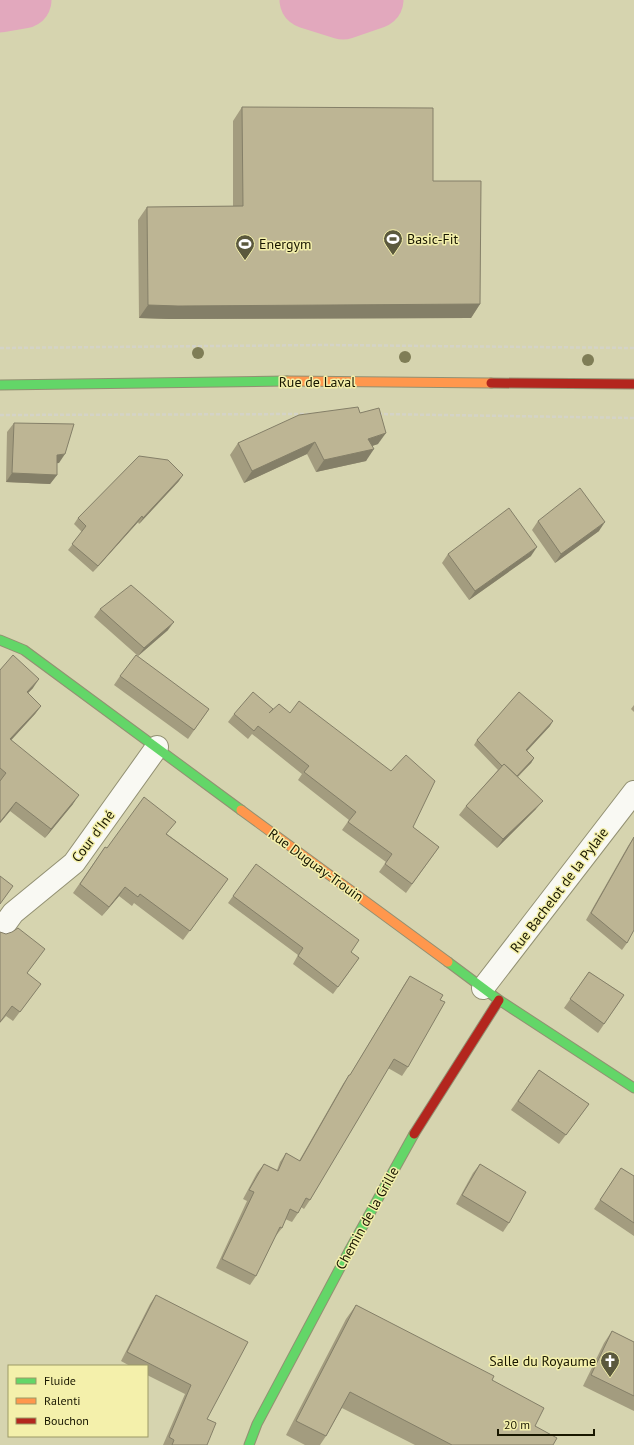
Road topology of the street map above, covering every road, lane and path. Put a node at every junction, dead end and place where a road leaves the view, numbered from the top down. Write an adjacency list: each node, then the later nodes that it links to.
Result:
1 (0, 348): 2 (path)
2 (634, 348)
3 (634, 384): 4 (street, Rue de Laval)
4 (0, 385)
5 (315, 414): 7 (path)
6 (370, 414): 8 (path)
7 (0, 415)
8 (634, 418)
9 (0, 640): 10 (street, Rue Duguay-Trouin)
10 (157, 747): 12 (street, Cour d'Iné); 13 (street, Rue Duguay-Trouin)
11 (634, 792): 13 (street, Rue Bachelot de la Pylaie)
12 (0, 932)
13 (491, 994): 14 (street, Rue Duguay-Trouin); 15 (street, Chemin de la Grille)
14 (634, 1088)
15 (257, 1435): 16 (street, Chemin de la Grille)
16 (249, 1445)

